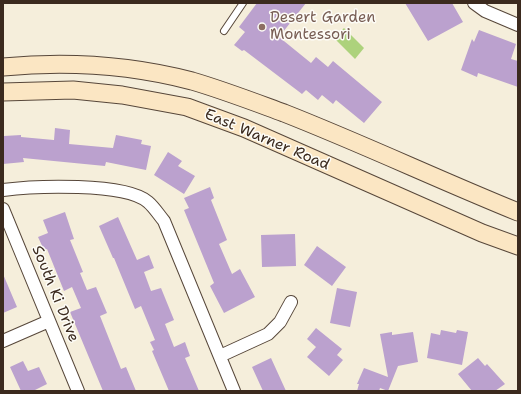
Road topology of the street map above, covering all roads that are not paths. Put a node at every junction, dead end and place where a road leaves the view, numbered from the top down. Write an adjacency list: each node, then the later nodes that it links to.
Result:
1 (243, 3): 4 (lane)
2 (474, 3): 3 (street)
3 (518, 25)
4 (224, 31)
5 (3, 67): 6 (main road, East Warner Road)
6 (219, 90): 8 (main road); 11 (main road, East Warner Road)
7 (3, 92): 8 (main road, East Warner Road)
8 (212, 116): 12 (main road, East Warner Road)
9 (3, 190): 16 (street)
10 (3, 209): 14 (street, South Ki Drive)
11 (518, 212)
12 (518, 246)
13 (291, 302): 16 (street)
14 (49, 321): 15 (street); 17 (street, South Ki Drive)
15 (3, 341)
16 (220, 356): 18 (street)
17 (78, 391)
18 (234, 391)

